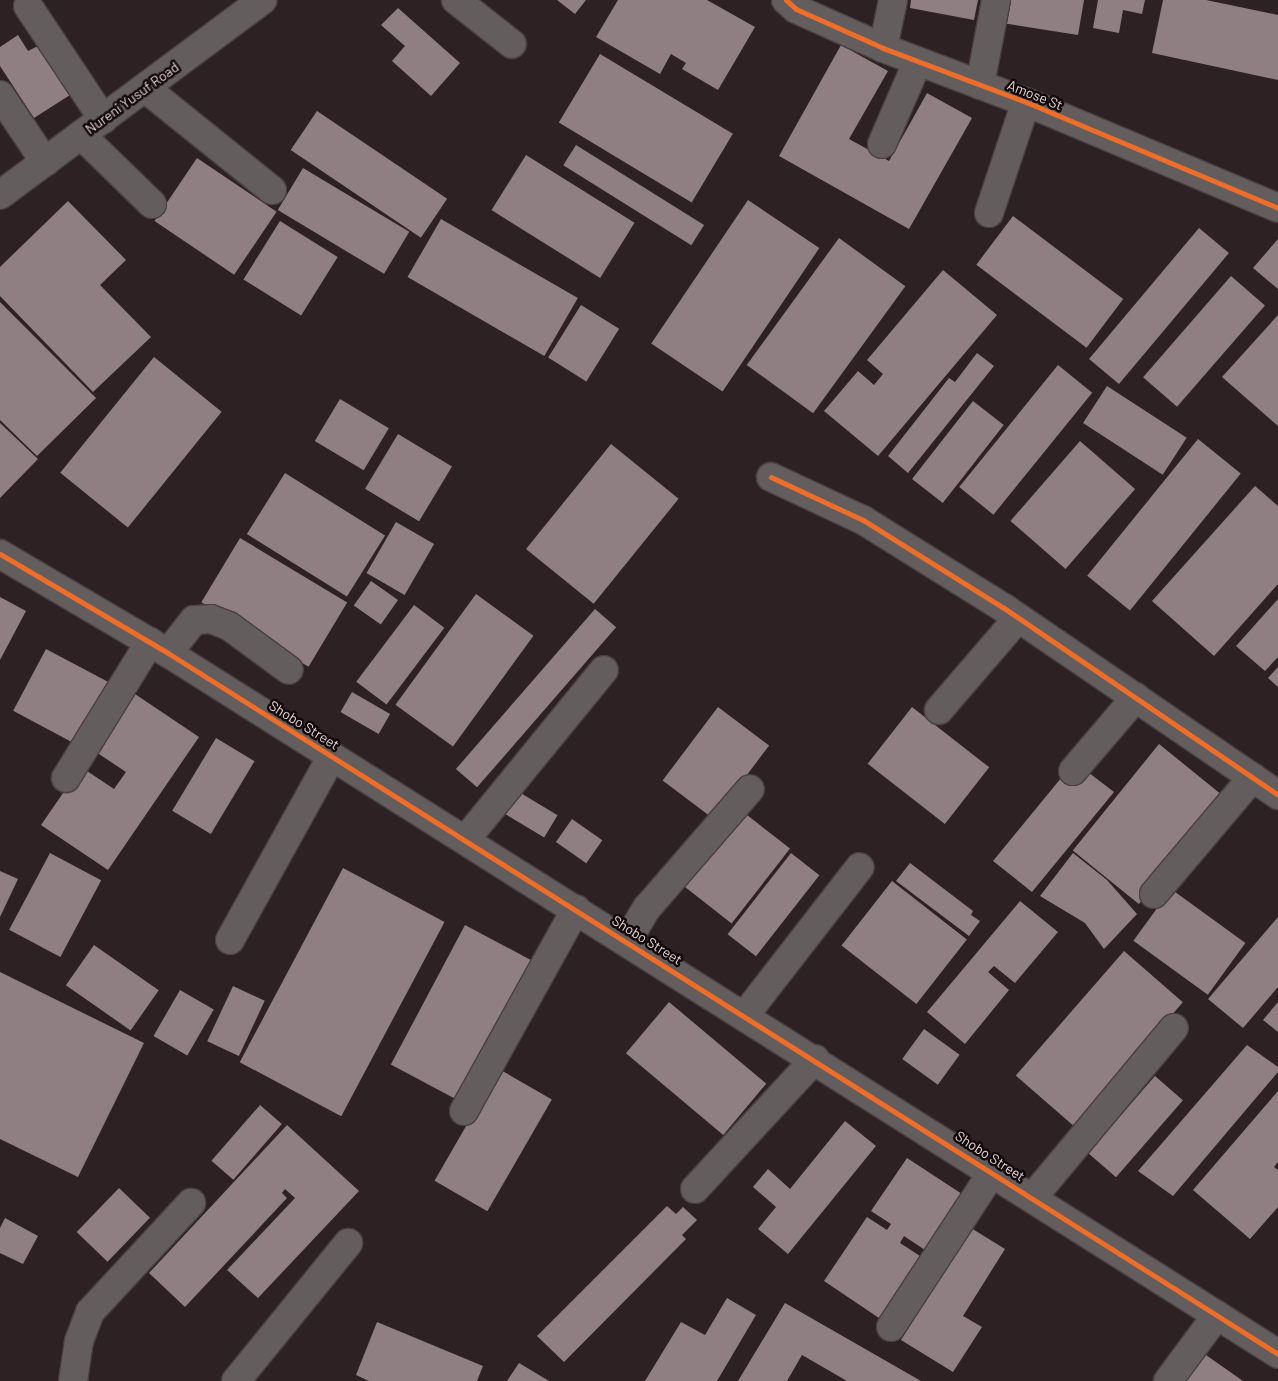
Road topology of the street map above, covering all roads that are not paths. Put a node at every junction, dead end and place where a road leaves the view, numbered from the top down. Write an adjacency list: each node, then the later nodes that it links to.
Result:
1 (263, 0): 11 (street, Nureni Yusuf Road)
2 (456, 0): 7 (street)
3 (786, 0): 8 (street, Amose St)
4 (893, 0): 8 (street)
5 (996, 0): 10 (street)
6 (28, 6): 14 (street)
7 (512, 44)
8 (883, 48): 9 (street, Amose St)
9 (918, 61): 10 (street, Amose St); 16 (street)
10 (980, 85): 13 (street, Amose St)
11 (145, 88): 14 (street, Nureni Yusuf Road); 18 (street)
12 (0, 95): 17 (street)
13 (1026, 102): 21 (street, Amose St); 22 (street)
14 (103, 119): 15 (street, Nureni Yusuf Road)
15 (81, 135): 17 (street, Nureni Yusuf Road); 20 (street)
16 (882, 144)
17 (45, 162): 19 (street, Nureni Yusuf Road)
18 (272, 190)
19 (0, 195)
20 (152, 204)
21 (1278, 208)
22 (989, 213)
23 (771, 476): 25 (street)
24 (0, 554): 26 (street, Shobo Street)
25 (1018, 618): 29 (street); 30 (street)
26 (159, 647): 27 (street); 31 (street, Shobo Street); 34 (street)
27 (289, 670)
28 (604, 670): 37 (street)
29 (1136, 697): 32 (street); 33 (street)
30 (939, 710)
31 (332, 756): 37 (street, Shobo Street); 41 (street)
32 (1073, 771)
33 (1253, 777): 36 (street); 39 (street)
34 (66, 778)
35 (750, 789): 42 (street)
36 (1278, 795)
37 (466, 839): 40 (street, Shobo Street)
38 (860, 867): 43 (street)
39 (1154, 894)
40 (576, 909): 42 (street, Shobo Street); 46 (street)
41 (230, 940)
42 (627, 941): 43 (street, Shobo Street)
43 (745, 1015): 45 (street, Shobo Street)
44 (1174, 1028): 49 (street)
45 (815, 1059): 47 (street, Shobo Street); 48 (street)
46 (464, 1111)
47 (993, 1171): 49 (street, Shobo Street); 53 (street)
48 (696, 1189)
49 (1034, 1197): 52 (street, Shobo Street)
50 (191, 1203): 55 (street)
51 (348, 1242): 56 (street)
52 (1217, 1314): 54 (street, Shobo Street); 57 (street)
53 (891, 1327)
54 (1278, 1354)
55 (73, 1381)
56 (236, 1381)
57 (1168, 1381)

